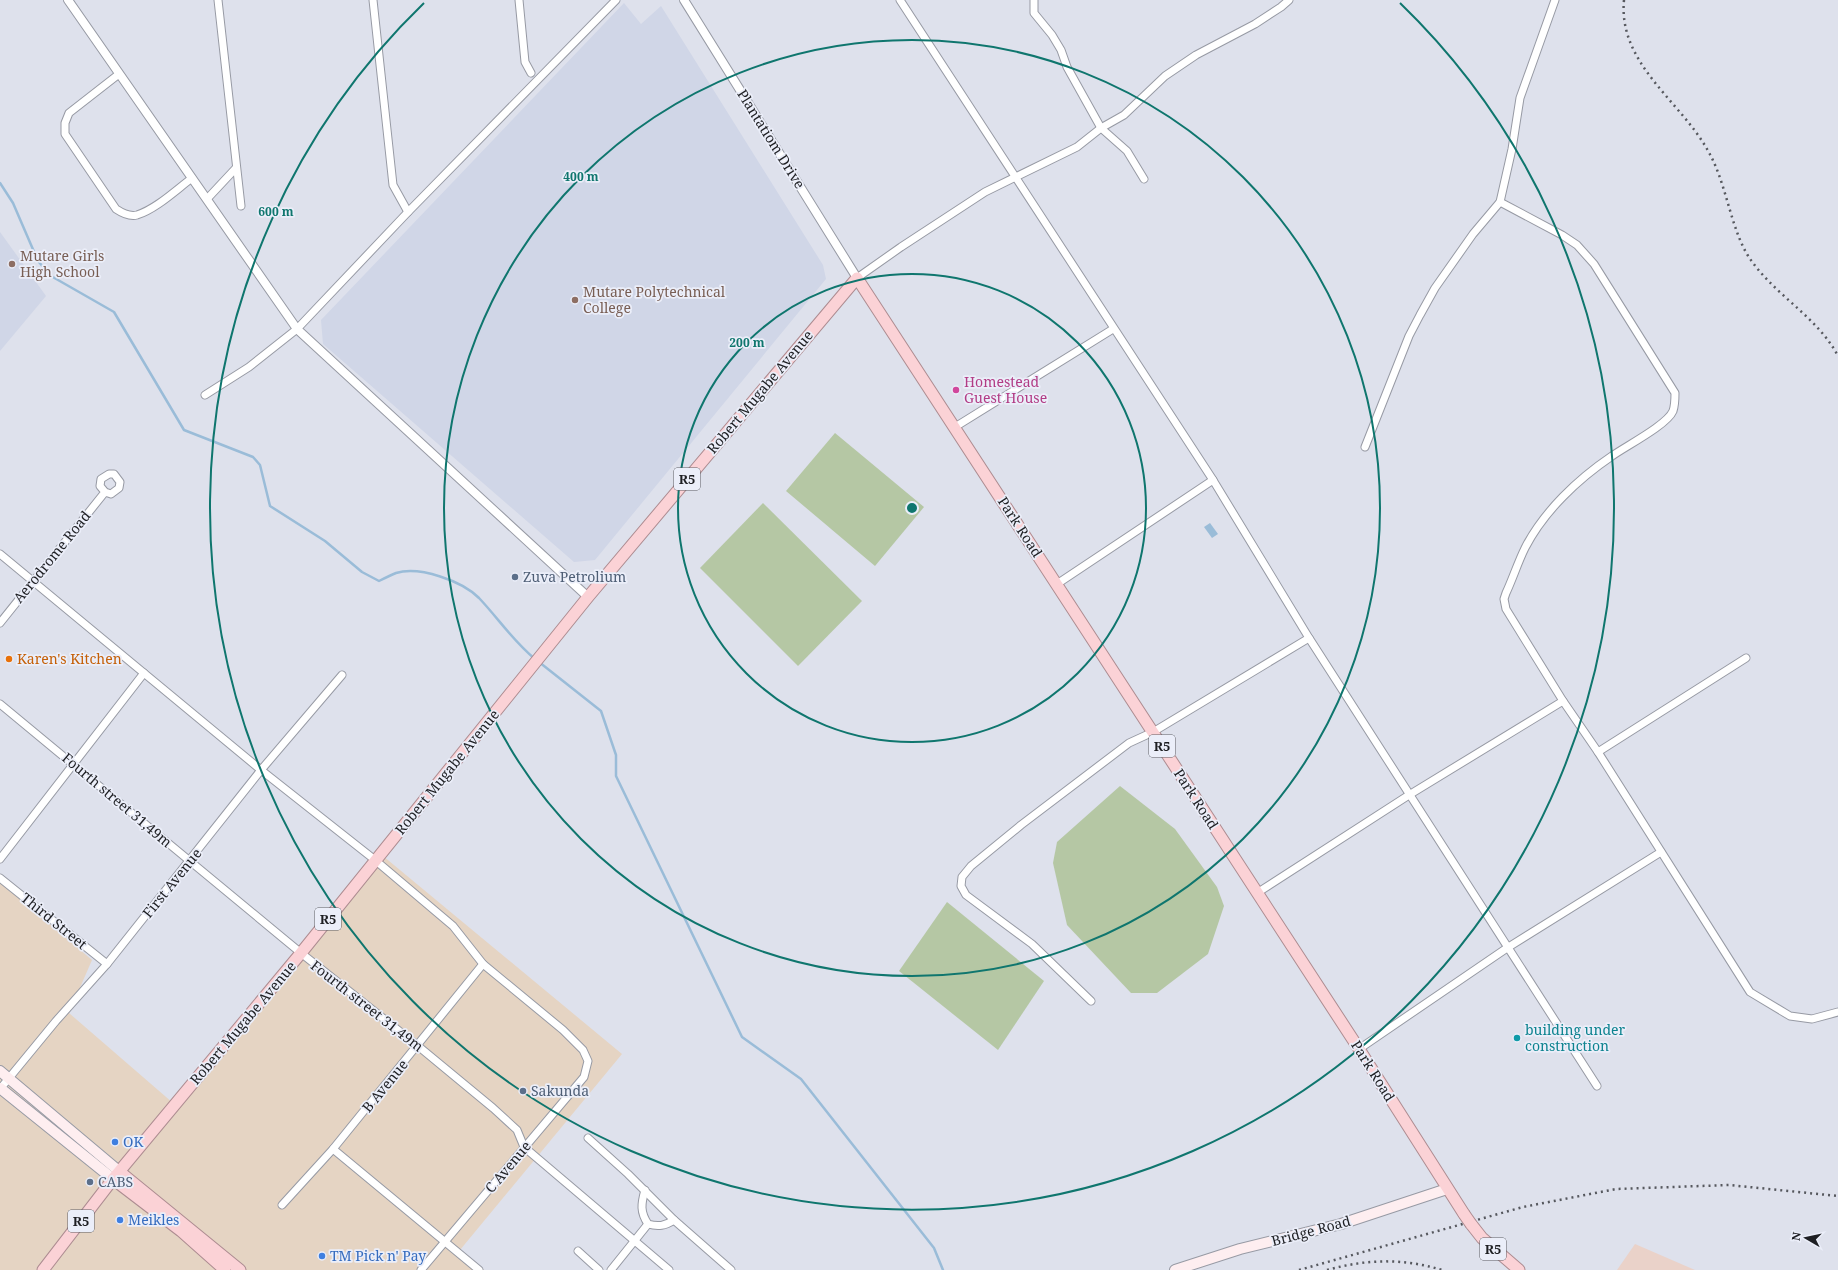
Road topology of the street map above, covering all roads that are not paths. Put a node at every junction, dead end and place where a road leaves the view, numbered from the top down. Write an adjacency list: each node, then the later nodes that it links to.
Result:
1 (68, 0): 12 (street)
2 (218, 0): 14 (street)
3 (373, 0): 21 (street)
4 (519, 0): 11 (street)
5 (684, 0): 22 (street, Plantatiom Drive)
6 (900, 0): 16 (street)
7 (1034, 0): 13 (street)
8 (1289, 0): 13 (street)
9 (1555, 0): 19 (street)
10 (612, 1): 21 (street)
11 (531, 73)
12 (119, 74): 15 (street); 15 (street)
13 (1101, 128): 16 (street); 17 (street)
14 (236, 168): 18 (street); 20 (street)
15 (192, 178): 18 (street)
16 (1014, 178): 22 (street); 24 (street)
17 (1144, 179)
18 (206, 199): 23 (street)
19 (1500, 202): 27 (street); 39 (street)
20 (241, 206)
21 (408, 212): 23 (street)
22 (857, 278): 26 (highway, Park Road / R5); 33 (highway, Robert Mugabe Avenue / R5)
23 (297, 329): 25 (street); 33 (street)
24 (1113, 329): 26 (street); 28 (street)
25 (205, 395)
26 (956, 428): 32 (highway, Park Road / R5)
27 (1365, 447)
28 (1213, 480): 32 (street); 35 (street)
29 (105, 492): 31 (street, Aerodrome Road)
30 (0, 554): 31 (street)
31 (33, 580): 34 (street, Aerodrome Road); 37 (street)
32 (1057, 584): 41 (highway, Park Road / R5)
33 (588, 597): 48 (highway, Robert Mugabe Avenue / R5)
34 (0, 623)
35 (1309, 638): 41 (street); 45 (street)
36 (1746, 658): 42 (street)
37 (144, 673): 43 (street); 44 (street)
38 (342, 675): 44 (street, First Avenue)
39 (1563, 701): 42 (street); 45 (street)
40 (0, 704): 43 (street, Fourth street 31,49m)
41 (1153, 732): 51 (highway, Park Road / R5); 56 (street)
42 (1598, 752): 46 (street)
43 (73, 763): 47 (street); 49 (street, Fourth street 31,49m)
44 (261, 770): 48 (street); 49 (street, First Avenue)
45 (1409, 795): 51 (street); 52 (street)
46 (1661, 852): 52 (street); 57 (street)
47 (0, 858)
48 (376, 860): 53 (highway, Robert Mugabe Avenue / R5); 55 (street)
49 (190, 861): 53 (street, Fourth street 31,49m); 54 (street, First Avenue)
50 (0, 878): 54 (street, Third Street)
51 (1257, 893): 59 (highway, Park Road / R5)
52 (1507, 948): 59 (street); 62 (street)
53 (301, 953): 58 (street, Fourth street 31,49m); 67 (highway, Robert Mugabe Avenue / R5)
54 (107, 964): 61 (street, First Avenue)
55 (483, 964): 58 (street, B Avenue); 65 (street, C Avenue)
56 (1091, 1001)
57 (1838, 1012)
58 (418, 1046): 65 (street, Fourth street 31,49m); 66 (street, B Avenue)
59 (1359, 1049): 68 (highway, Park Road / R5)
60 (0, 1071): 61 (main road)
61 (9, 1078): 63 (street, First Avenue); 67 (main road)
62 (1597, 1086)
63 (0, 1088): 67 (main road)
64 (588, 1138): 69 (street)
65 (524, 1147): 73 (street, Fourth street 31,49m); 74 (street, C Avenue)
66 (333, 1149): 70 (street, B Avenue); 74 (street)
67 (117, 1175): 76 (highway, Robert Mugabe Avenue / R5); 77 (highway); 78 (highway)
68 (1447, 1188): 85 (main road, Bridge Road); 86 (highway, Park Road / R5, bridge)
69 (645, 1190): 71 (street); 72 (street)
70 (282, 1205)
71 (674, 1220): 72 (street); 84 (street)
72 (648, 1224): 73 (street)
73 (634, 1240): 82 (street); 83 (street, Fourth street 31,49m)
74 (446, 1242): 79 (street, C Avenue); 80 (street)
75 (578, 1251): 81 (street)
76 (43, 1270)
77 (225, 1270)
78 (240, 1270)
79 (422, 1270)
80 (479, 1270)
81 (599, 1270)
82 (611, 1270)
83 (669, 1270)
84 (731, 1270)
85 (1174, 1270)
86 (1520, 1270)

